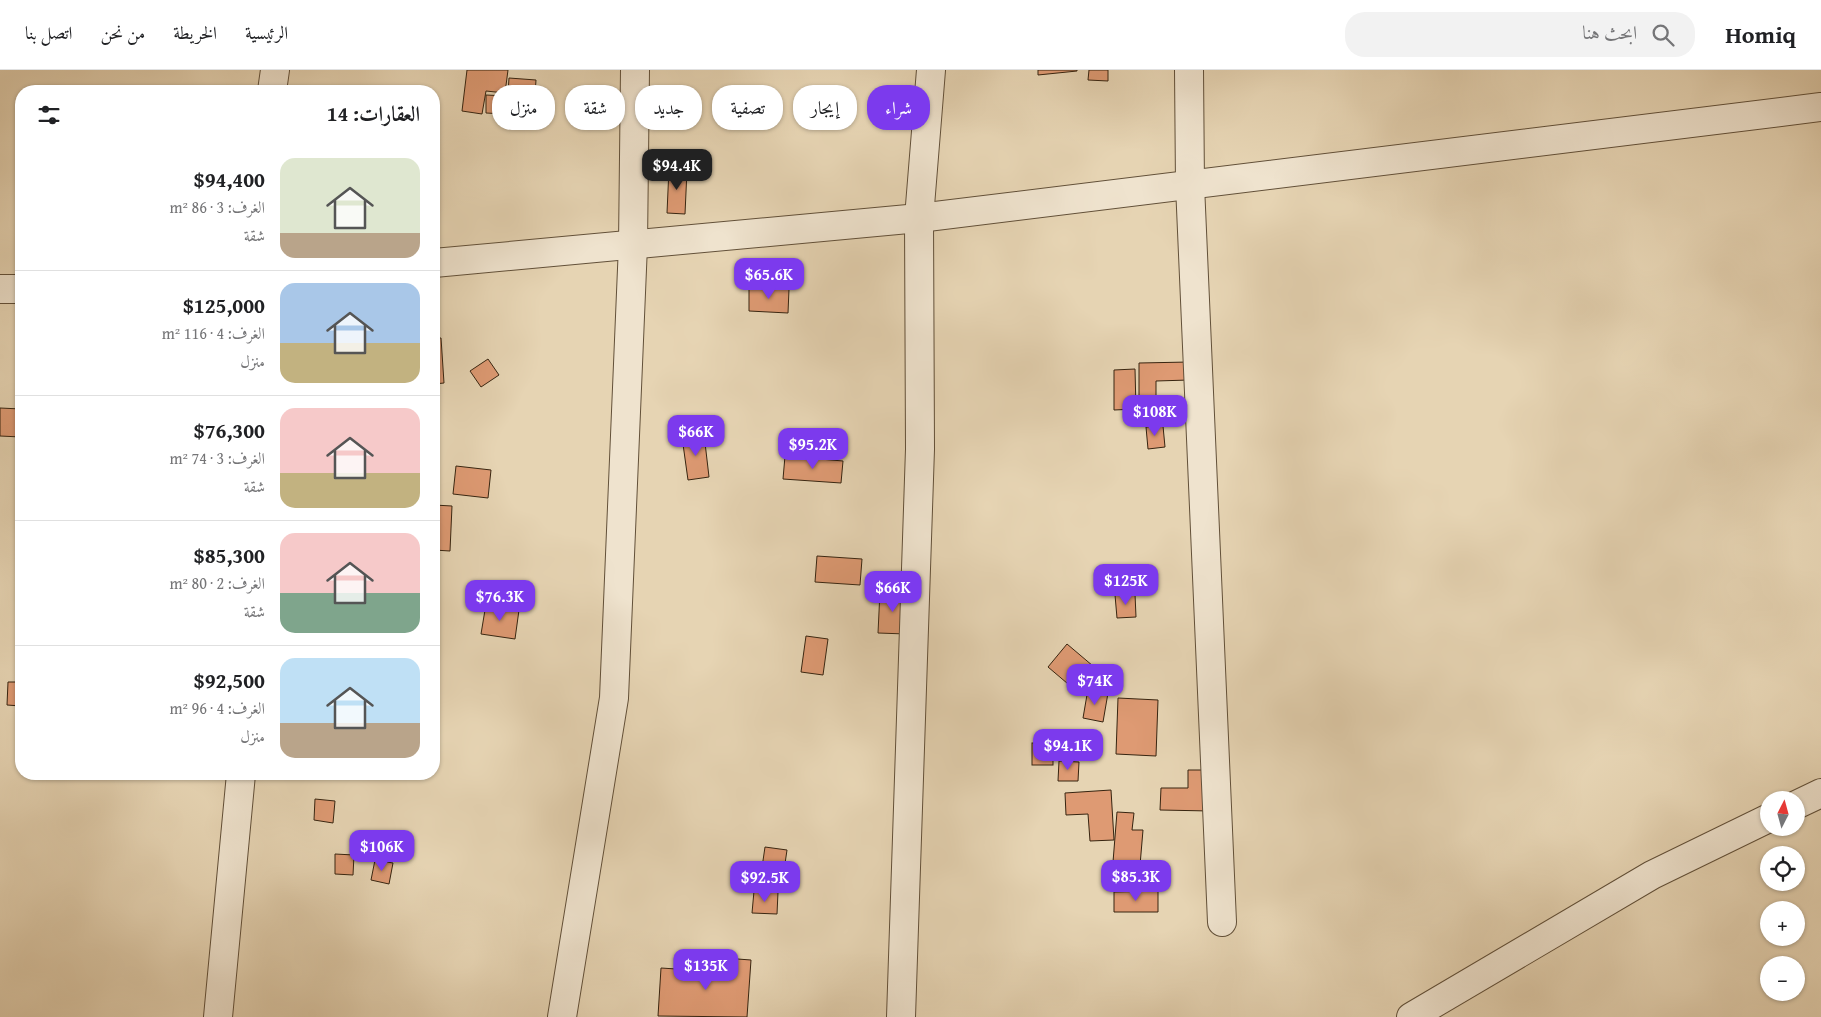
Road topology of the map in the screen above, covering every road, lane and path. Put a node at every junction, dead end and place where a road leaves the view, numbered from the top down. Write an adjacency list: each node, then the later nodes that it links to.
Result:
1 (275, 70): 5 (street)
2 (635, 70): 9 (street)
3 (931, 70): 8 (street)
4 (1189, 70): 7 (street)
5 (273, 85)
6 (1821, 107): 7 (street)
7 (1190, 184): 8 (street); 17 (street)
8 (919, 218): 9 (street); 20 (street)
9 (633, 245): 10 (street); 19 (street)
10 (440, 262)
11 (0, 289): 12 (street)
12 (15, 289)
13 (240, 780): 18 (street)
14 (1821, 793): 15 (street)
15 (1805, 801)
16 (1760, 822): 21 (street)
17 (1222, 922)
18 (218, 1017)
19 (562, 1017)
20 (901, 1017)
21 (1412, 1017)

